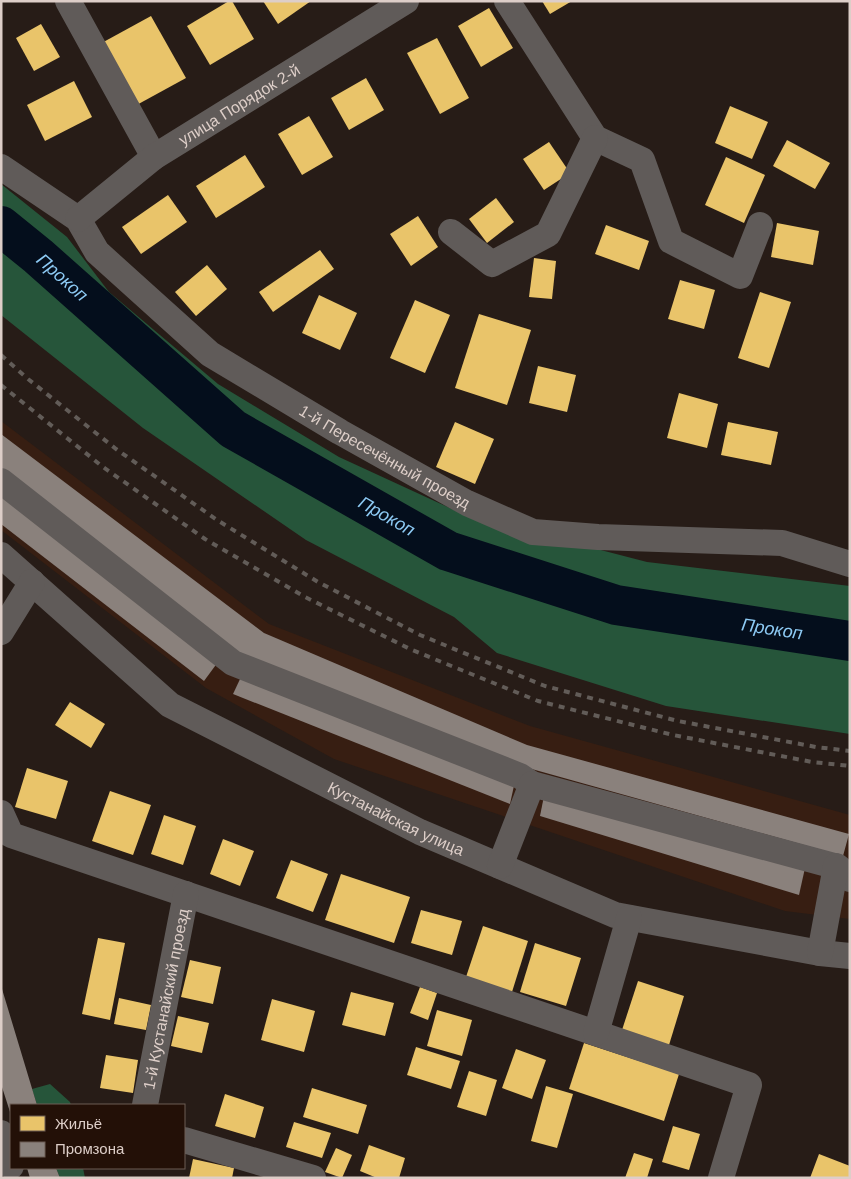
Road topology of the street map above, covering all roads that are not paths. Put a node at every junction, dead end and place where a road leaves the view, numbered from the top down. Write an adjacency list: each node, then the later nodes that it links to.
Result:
1 (68, 1): 5 (street)
2 (406, 1): 5 (street, улица Порядок 2-й)
3 (507, 1): 4 (street)
4 (595, 138): 8 (street); 9 (street)
5 (154, 157): 7 (street, улица Порядок 2-й)
6 (1, 167): 7 (street, 1-й Пересечённый проезд)
7 (78, 219): 12 (street, 1-й Пересечённый проезд)
8 (760, 226)
9 (451, 232)
10 (1, 481): 15 (street)
11 (1, 555): 13 (street, Кустанайская улица)
12 (850, 564)
13 (32, 582): 14 (street); 17 (street, Кустанайская улица)
14 (1, 632)
15 (532, 784): 17 (street); 18 (street)
16 (1, 813): 19 (street)
17 (500, 866): 20 (street, Кустанайская улица)
18 (843, 873): 21 (street)
19 (186, 894): 23 (street); 24 (street, 1-й Кустанайский проезд)
20 (629, 918): 21 (street, Кустанайская улица); 23 (street)
21 (820, 953): 22 (street, Кустанайская улица)
22 (850, 956)
23 (596, 1033): 29 (street)
24 (146, 1104)
25 (1, 1133): 27 (street)
26 (185, 1140): 28 (street)
27 (10, 1161)
28 (313, 1178)
29 (721, 1178)

